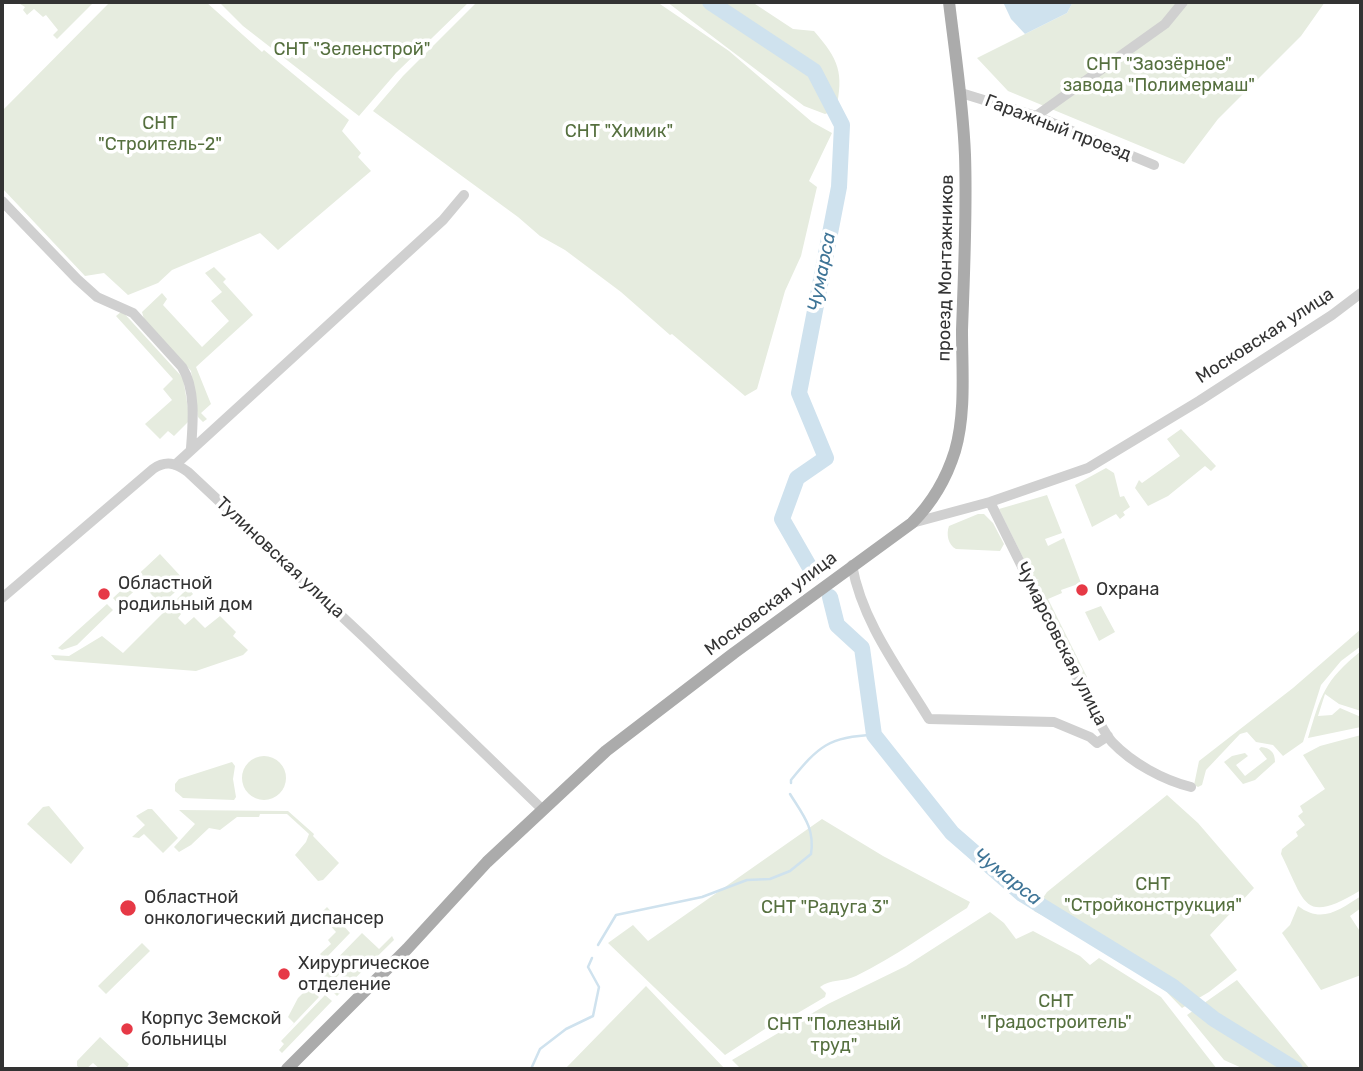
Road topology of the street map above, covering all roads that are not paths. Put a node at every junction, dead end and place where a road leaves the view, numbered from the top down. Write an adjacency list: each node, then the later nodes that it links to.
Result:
1 (948, 2): 3 (main road, проезд Монтажников)
2 (1183, 2): 4 (street)
3 (961, 93): 4 (street, Гаражный проезд); 12 (main road, проезд Монтажников)
4 (1036, 116): 5 (street, Гаражный проезд)
5 (1154, 165)
6 (464, 195): 9 (street)
7 (2, 201): 9 (street)
8 (1361, 293): 11 (street, Московская улица)
9 (191, 448): 10 (street)
10 (174, 465): 14 (street); 17 (street, Тулиновская улица)
11 (990, 502): 12 (street, Московская улица); 15 (street, Чумарсовская улица)
12 (912, 523): 13 (main road, Московская улица)
13 (852, 565): 15 (street); 17 (main road, Московская улица)
14 (2, 598)
15 (1108, 736): 16 (street, Чумарсовская улица)
16 (1191, 788)
17 (542, 809): 18 (main road, Московская улица)
18 (287, 1069)

